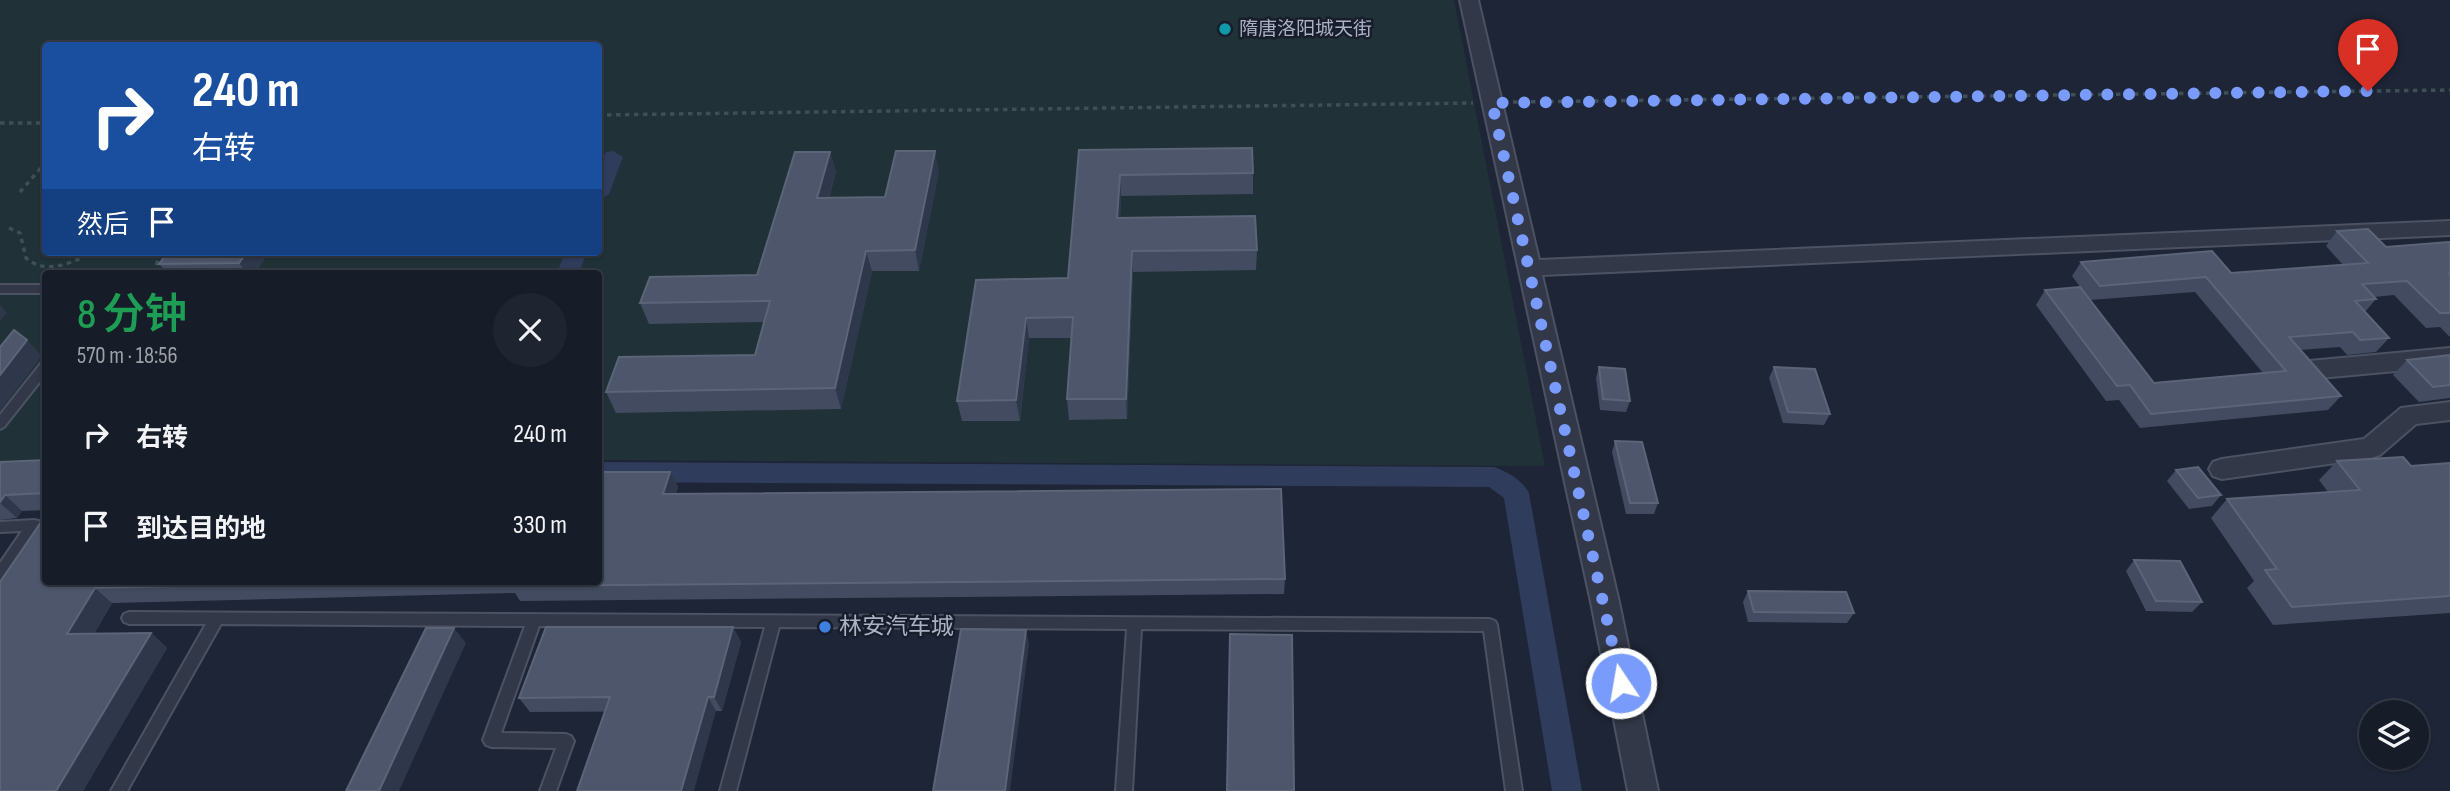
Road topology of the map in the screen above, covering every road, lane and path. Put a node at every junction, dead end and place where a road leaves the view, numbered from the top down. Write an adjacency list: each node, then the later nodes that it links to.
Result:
1 (1469, 0): 3 (street)
2 (2450, 90): 3 (path)
3 (1492, 103): 4 (path); 12 (street)
4 (602, 115)
5 (0, 123): 6 (path)
6 (42, 123)
7 (42, 167): 8 (path)
8 (20, 192)
9 (9, 228): 11 (path)
10 (2450, 228): 12 (street)
11 (84, 256)
12 (1530, 268): 33 (street)
13 (0, 289): 14 (lane)
14 (42, 289)
15 (2450, 357): 17 (street)
16 (42, 370): 19 (lane)
17 (2309, 370)
18 (2450, 411): 20 (street)
19 (0, 424)
20 (2222, 469)
21 (0, 527): 22 (lane)
22 (0, 575)
23 (129, 618): 24 (lane)
24 (217, 618): 25 (lane); 28 (lane)
25 (534, 620): 26 (lane); 29 (lane)
26 (773, 622): 27 (lane); 30 (lane)
27 (1134, 623): 31 (lane); 32 (lane)
28 (119, 791)
29 (548, 791)
30 (728, 791)
31 (1124, 791)
32 (1514, 791)
33 (1643, 791)

